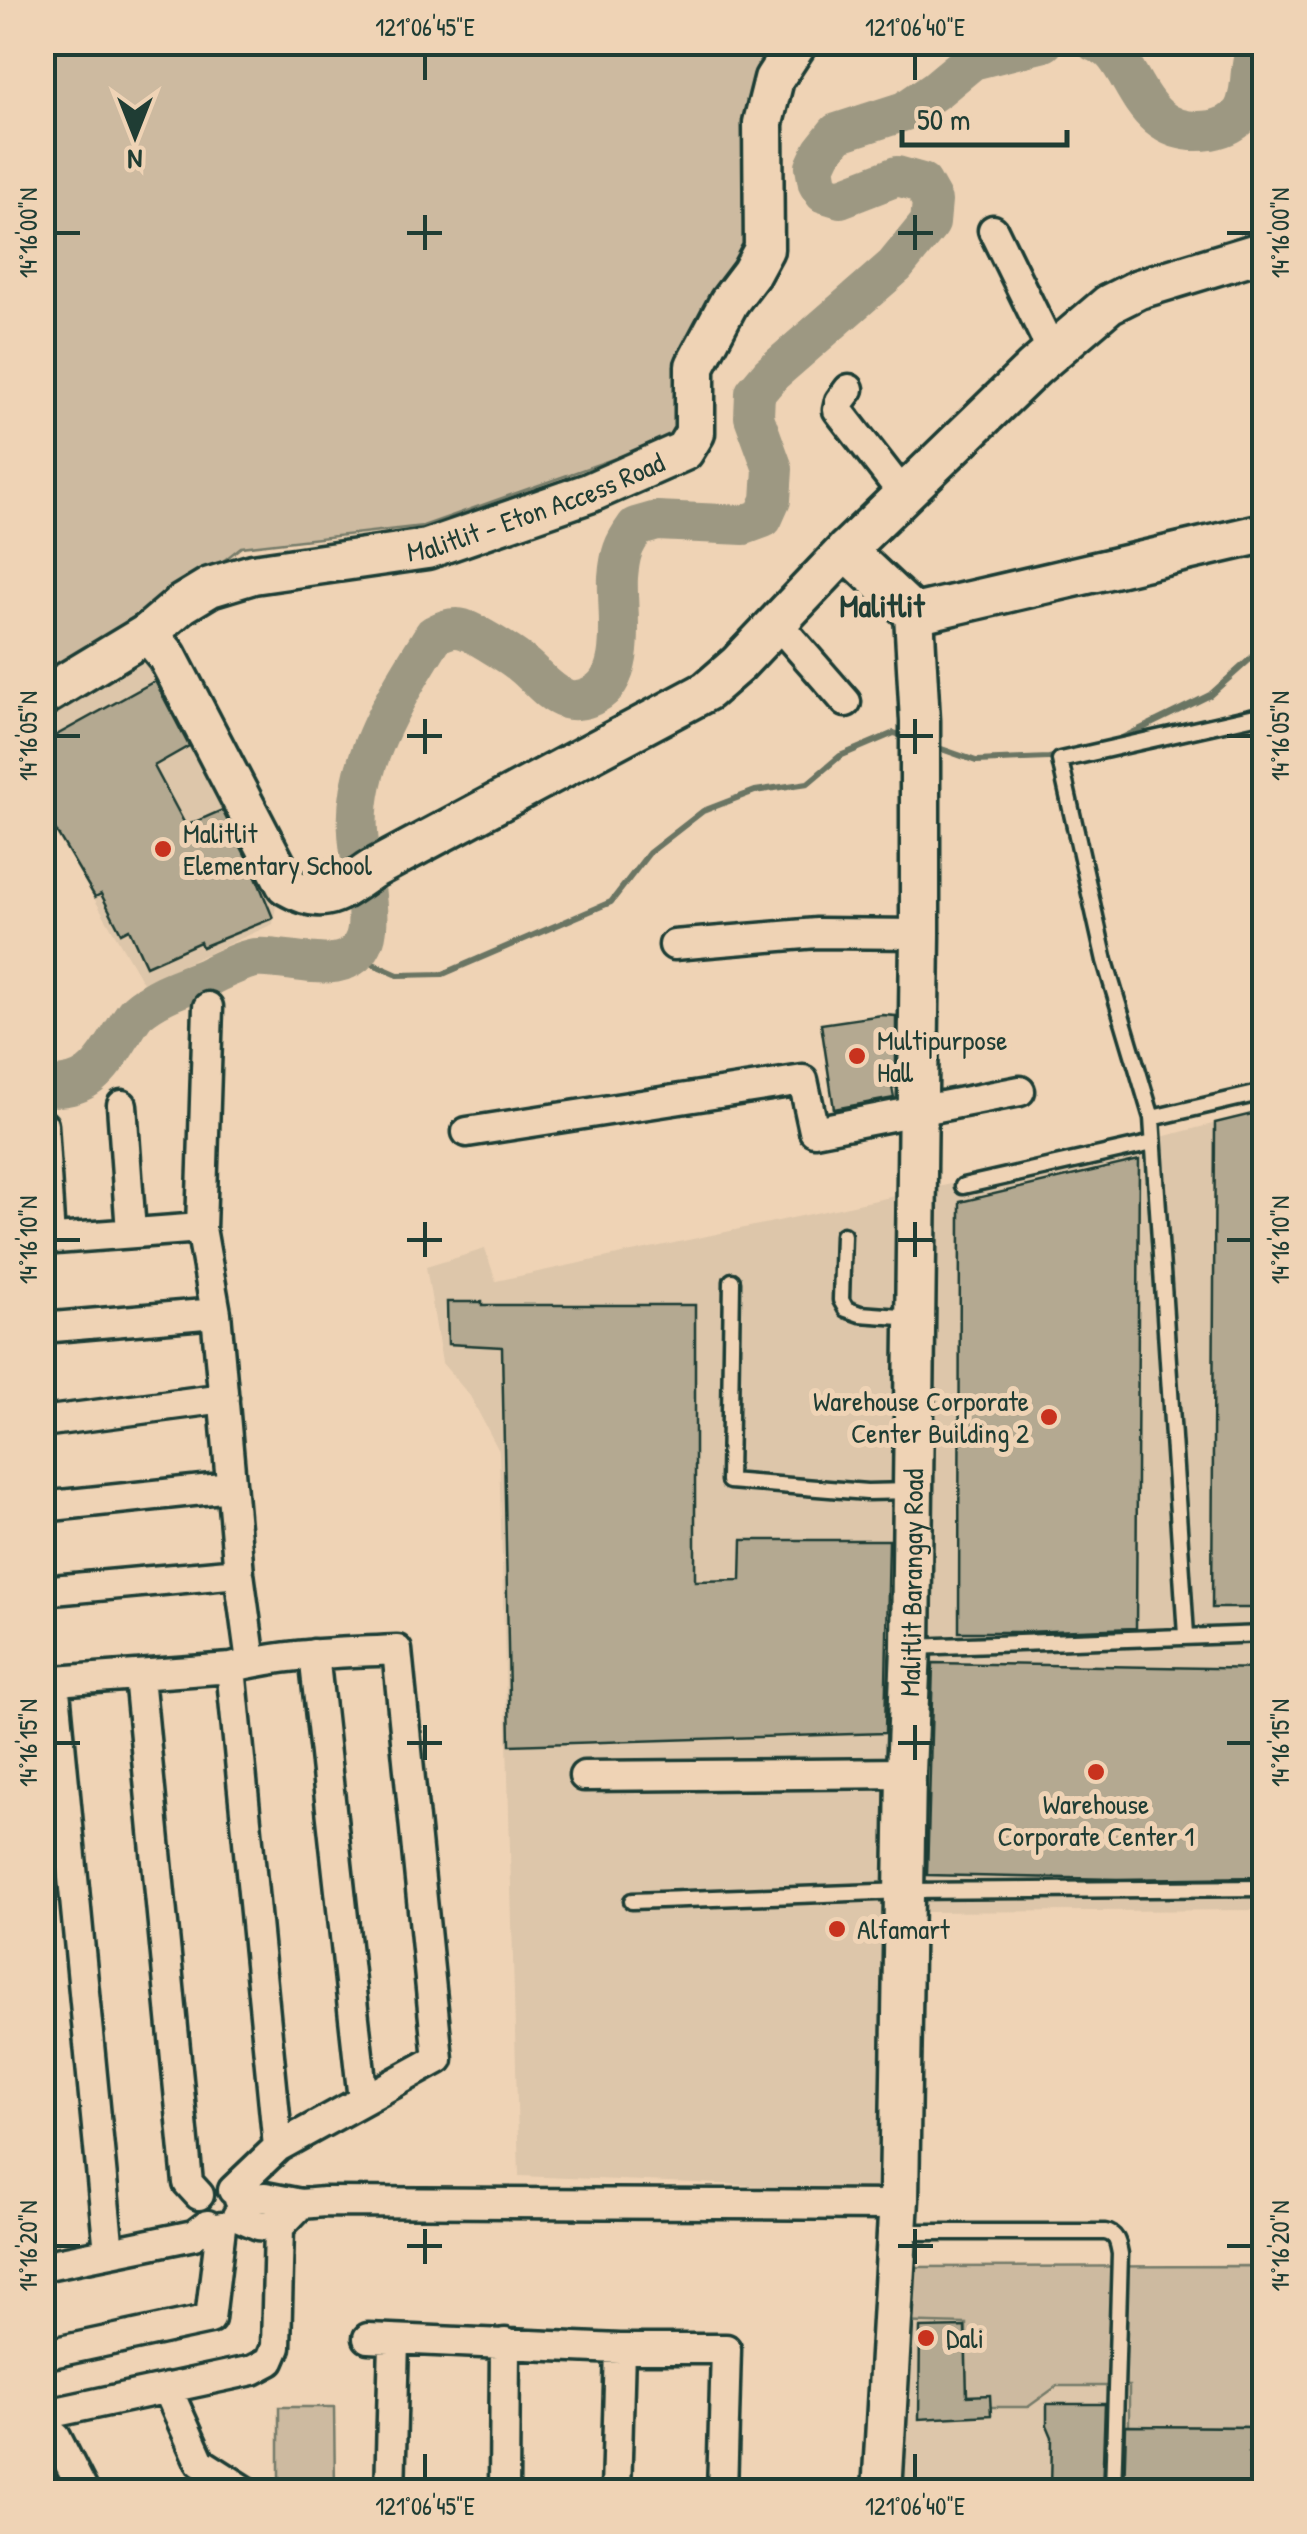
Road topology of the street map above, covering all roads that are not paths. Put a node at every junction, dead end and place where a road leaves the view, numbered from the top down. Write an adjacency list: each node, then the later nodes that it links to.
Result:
1 (798, 42): 11 (street, Malitlit - Eton Access Road)
2 (993, 230): 4 (street)
3 (1264, 251): 4 (street)
4 (1052, 351): 6 (street)
5 (850, 388): 6 (street)
6 (903, 494): 8 (street)
7 (1264, 533): 9 (street)
8 (846, 550): 9 (street); 10 (street)
9 (914, 614): 15 (street, Malitlit Barangay Road)
10 (777, 623): 11 (street); 13 (street)
11 (148, 633): 12 (street, Malitlit - Eton Access Road)
12 (42, 697)
13 (846, 702)
14 (1264, 714): 22 (lane)
15 (920, 934): 16 (street); 21 (street, Malitlit Barangay Road)
16 (674, 946)
17 (208, 1007): 27 (street)
18 (1020, 1091): 21 (street)
19 (1264, 1092): 22 (lane)
20 (122, 1105): 28 (street)
21 (918, 1111): 24 (street); 33 (street, Malitlit Barangay Road)
22 (1152, 1118): 25 (lane)
23 (42, 1125): 30 (street)
24 (467, 1132)
25 (1153, 1142): 26 (lane); 43 (lane)
26 (963, 1186)
27 (201, 1228): 28 (street); 32 (street)
28 (131, 1232): 30 (street)
29 (843, 1235): 33 (lane)
30 (46, 1239)
31 (732, 1282): 38 (lane)
32 (216, 1312): 34 (street); 35 (street)
33 (915, 1318): 38 (street, Malitlit Barangay Road)
34 (42, 1328)
35 (224, 1398): 36 (street); 37 (street)
36 (42, 1422)
37 (230, 1486): 39 (street); 40 (street)
38 (912, 1491): 44 (street, Malitlit Barangay Road)
39 (42, 1506)
40 (239, 1573): 41 (street); 46 (street)
41 (42, 1591)
42 (1264, 1634): 43 (lane)
43 (1186, 1636): 44 (lane)
44 (911, 1647): 49 (street, Malitlit Barangay Road)
45 (314, 1654): 46 (street); 54 (street); 54 (street)
46 (241, 1665): 47 (street); 55 (street)
47 (139, 1676): 48 (street); 57 (street)
48 (48, 1681): 60 (street)
49 (906, 1773): 50 (street); 52 (street, Malitlit Barangay Road)
50 (584, 1776)
51 (1264, 1888): 52 (lane)
52 (905, 1891): 53 (lane); 58 (street, Malitlit Barangay Road)
53 (632, 1901)
54 (363, 2100): 55 (street)
55 (278, 2147): 57 (street)
56 (300, 2204): 57 (street); 58 (street); 59 (street)
57 (227, 2211): 59 (street); 60 (street); 64 (street)
58 (898, 2219): 73 (street, Malitlit Barangay Road); 74 (lane)
59 (279, 2227): 65 (street)
60 (109, 2252): 61 (street)
61 (42, 2266)
62 (505, 2343): 63 (street); 69 (street); 70 (street)
63 (620, 2349): 71 (street); 72 (street)
64 (42, 2355)
65 (167, 2388): 66 (street); 68 (street)
66 (49, 2426): 67 (street)
67 (84, 2492)
68 (247, 2492)
69 (390, 2492)
70 (504, 2492)
71 (616, 2492)
72 (722, 2492)
73 (882, 2492)
74 (1113, 2492)

